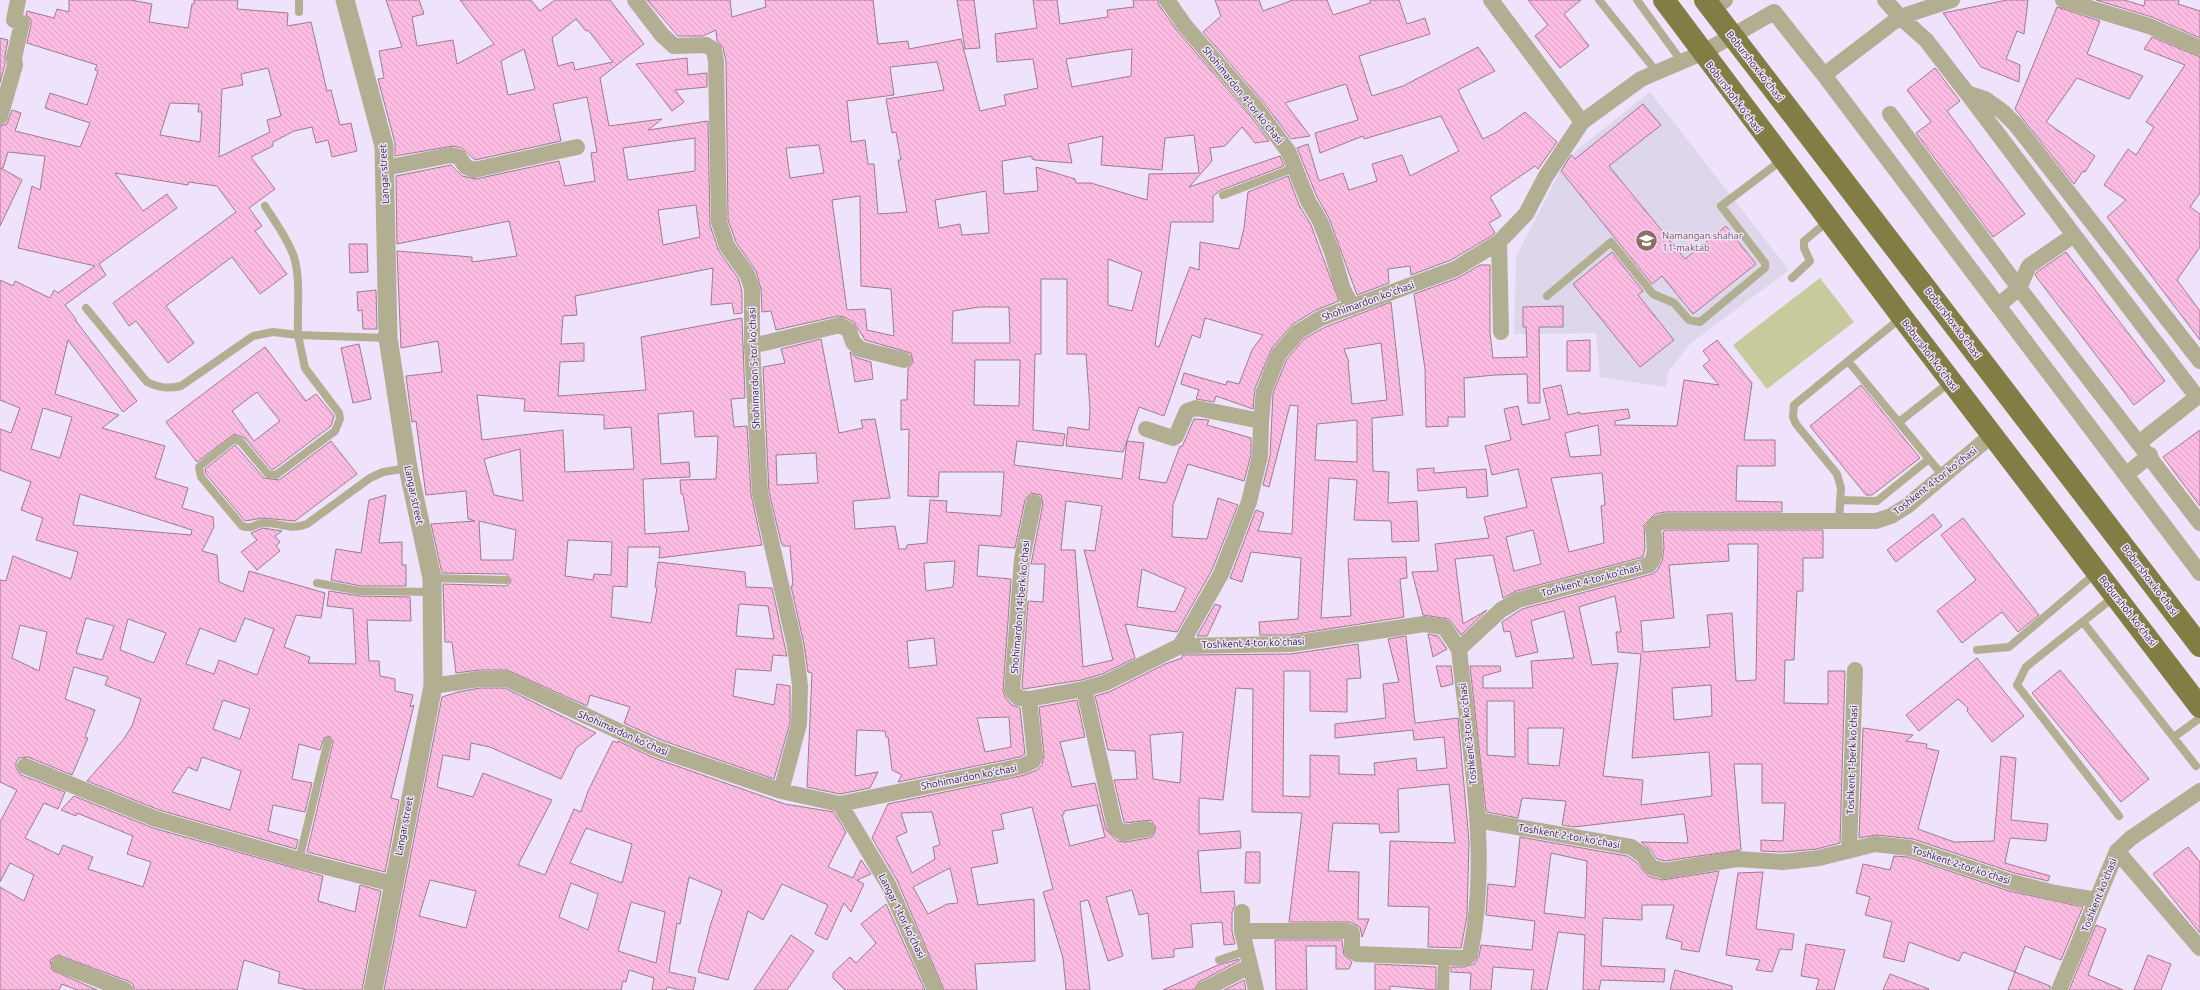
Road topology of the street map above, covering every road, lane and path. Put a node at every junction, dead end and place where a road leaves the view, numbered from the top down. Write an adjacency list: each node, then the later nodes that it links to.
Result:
1 (18, 0): 24 (street)
2 (299, 0): 15 (lane)
3 (346, 0): 28 (street, Langar street)
4 (635, 0): 45 (street, Shohimardon 5-tor koʻchasi)
5 (1167, 0): 29 (street, Shohimardon 4-tor koʻchasi)
6 (1491, 0): 25 (street)
7 (1599, 0): 20 (lane)
8 (1637, 0): 19 (lane)
9 (1664, 0): 19 (main road, Boburshoh koʻchasi)
10 (1885, 0): 16 (street)
11 (1952, 0): 16 (street)
12 (2062, 0): 18 (street)
13 (1714, 3): 17 (main road, Boburshox ko'chasi)
14 (1770, 6): 17 (street); 21 (street)
15 (299, 12)
16 (1900, 17): 21 (street); 22 (street)
17 (1732, 36): 19 (street, Shohimardon koʻchasi); 73 (main road, Boburshox ko'chasi)
18 (2200, 48)
19 (1692, 58): 20 (street, Shohimardon koʻchasi); 27 (main road, Boburshoh koʻchasi)
20 (1656, 71): 25 (street, Shohimardon koʻchasi)
21 (1824, 75): 38 (street)
22 (1967, 93): 33 (street); 48 (street)
23 (1890, 114): 36 (street)
24 (0, 118)
25 (1582, 122): 34 (street, Shohimardon koʻchasi)
26 (577, 147): 28 (street)
27 (1782, 159): 32 (main road, Boburshoh koʻchasi); 37 (lane)
28 (385, 168): 44 (street, Langar street)
29 (1294, 168): 30 (lane); 39 (street, Shohimardon 4-tor koʻchasi)
30 (1223, 195)
31 (265, 206): 43 (lane)
32 (1828, 220): 35 (lane); 41 (main road, Boburshoh koʻchasi)
33 (2074, 235): 36 (street); 50 (street)
34 (1500, 242): 39 (street, Shohimardon koʻchasi); 42 (street)
35 (1792, 278)
36 (2019, 288): 38 (street); 55 (street)
37 (1547, 296)
38 (1999, 305): 59 (street)
39 (1352, 307): 51 (street, Shohimardon koʻchasi)
40 (86, 308): 43 (lane)
41 (1902, 317): 47 (lane); 49 (main road, Boburshoh koʻchasi)
42 (1501, 332)
43 (298, 335): 44 (lane); 58 (lane)
44 (388, 338): 58 (street, Langar street)
45 (752, 346): 46 (street); 86 (street, Shohimardon 5-tor koʻchasi)
46 (904, 360)
47 (1848, 361): 52 (lane); 61 (lane)
48 (2200, 361)
49 (1951, 382): 52 (lane); 54 (main road, Boburshoh koʻchasi)
50 (2198, 399): 55 (street)
51 (1261, 421): 53 (street); 72 (street, Shohimardon koʻchasi)
52 (1899, 422): 57 (lane)
53 (1146, 429)
54 (1992, 435): 60 (street, Toshkent 4-tor koʻchasi); 65 (main road, Boburshoh koʻchasi)
55 (2140, 442): 56 (street)
56 (2150, 455): 59 (street); 64 (street)
57 (1929, 459): 60 (lane); 61 (lane)
58 (408, 468): 69 (street, Langar street)
59 (2127, 474): 66 (street)
60 (1943, 476): 63 (street, Toshkent 4-tor koʻchasi)
61 (1840, 500): 63 (lane)
62 (1034, 502): 79 (street, Shohimardon 14-berk koʻchasi)
63 (1839, 521): 74 (street, Toshkent 4-tor koʻchasi)
64 (2200, 523)
65 (2097, 572): 70 (main road, Boburshoh koʻchasi); 75 (lane)
66 (2200, 573)
67 (506, 580): 69 (lane)
68 (317, 584): 69 (lane)
69 (432, 585): 77 (street, Langar street)
70 (2116, 596): 71 (lane); 80 (main road, Boburshoh koʻchasi)
71 (2083, 622): 82 (lane); 89 (lane)
72 (1180, 646): 74 (street, Toshkent 4-tor koʻchasi); 78 (street)
73 (2200, 646)
74 (1459, 649): 90 (street, Toshkent 3-tor koʻchasi)
75 (1977, 650)
76 (1855, 670): 92 (street, Toshkent 1-berk koʻchasi)
77 (433, 686): 86 (street, Shohimardon koʻchasi); 95 (street, Langar street)
78 (1084, 689): 79 (street); 91 (street)
79 (1030, 699): 88 (street, Shohimardon koʻchasi)
80 (2200, 707)
81 (2200, 718): 82 (lane)
82 (2174, 737): 85 (lane)
83 (328, 741): 94 (lane)
84 (25, 766): 94 (street)
85 (2196, 766)
86 (781, 791): 88 (street, Shohimardon koʻchasi)
87 (2200, 791): 93 (street, Toshkent koʻchasi)
88 (840, 804): 106 (street, Langar 1-tor koʻchasi)
89 (2120, 816)
90 (1477, 820): 92 (street, Toshkent 2-tor koʻchasi); 100 (street)
91 (1147, 829)
92 (1849, 850): 96 (street, Toshkent 2-tor koʻchasi)
93 (2117, 851): 96 (street, Toshkent koʻchasi); 99 (street)
94 (299, 860): 95 (street)
95 (393, 884): 105 (street, Langar street)
96 (2097, 900): 110 (street, Toshkent koʻchasi)
97 (1242, 912): 98 (street)
98 (1242, 931): 100 (street); 101 (street)
99 (2200, 948)
100 (1444, 957): 109 (street)
101 (1248, 959): 102 (lane); 107 (street); 108 (street)
102 (1220, 960)
103 (59, 964): 104 (street)
104 (125, 990)
105 (373, 990)
106 (935, 990)
107 (1203, 990)
108 (1256, 990)
109 (1443, 990)
110 (2059, 990)

